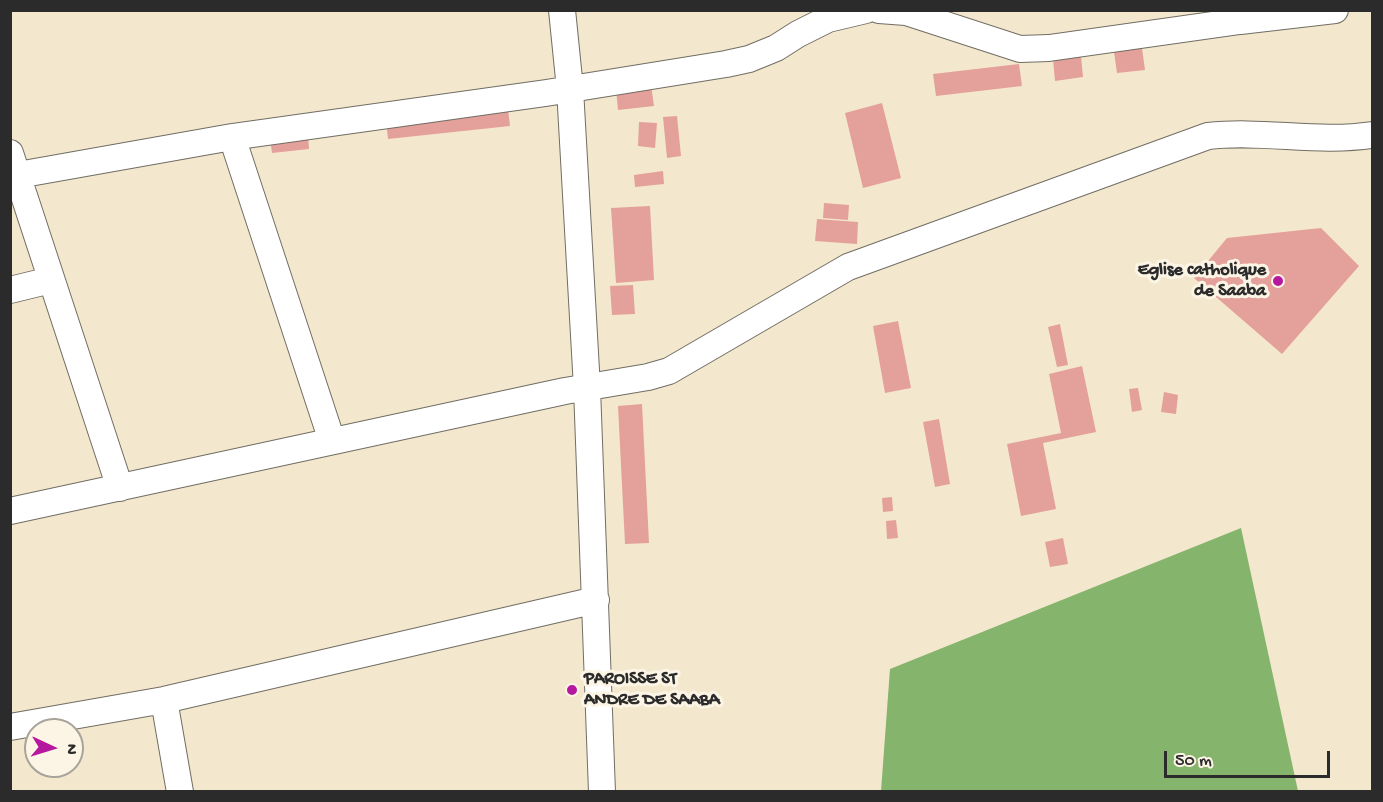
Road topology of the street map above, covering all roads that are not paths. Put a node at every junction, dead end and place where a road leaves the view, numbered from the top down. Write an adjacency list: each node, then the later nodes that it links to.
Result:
1 (562, 10): 7 (street)
2 (866, 10): 6 (street)
3 (879, 10): 5 (street)
4 (1335, 10): 5 (street)
5 (1232, 16)
6 (796, 22): 7 (street)
7 (570, 89): 9 (street); 13 (street)
8 (1372, 135): 13 (street)
9 (232, 137): 10 (street); 14 (street)
10 (14, 164): 11 (street)
11 (51, 280): 12 (street); 15 (street)
12 (10, 290)
13 (587, 388): 14 (street); 17 (street)
14 (332, 441): 15 (street)
15 (120, 488): 16 (street)
16 (10, 512)
17 (596, 600): 18 (street); 21 (street)
18 (164, 700): 19 (street); 20 (street)
19 (10, 727)
20 (180, 792)
21 (603, 792)

